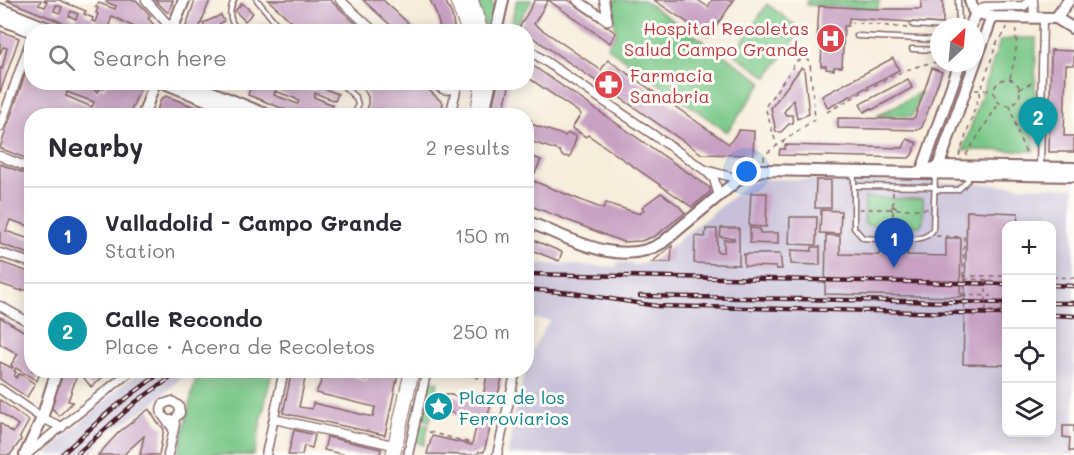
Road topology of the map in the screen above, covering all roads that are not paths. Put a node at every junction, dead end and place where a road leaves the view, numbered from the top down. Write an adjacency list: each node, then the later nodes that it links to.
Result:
1 (146, 0): 26 (street)
2 (184, 0): 27 (street)
3 (234, 0): 28 (lane)
4 (258, 0): 29 (lane)
5 (340, 0): 30 (street)
6 (457, 0): 16 (main road)
7 (469, 0): 16 (street); 33 (main road)
8 (577, 0): 9 (street)
9 (604, 0)
10 (958, 0): 17 (lane)
11 (970, 0): 18 (street)
12 (1031, 0): 19 (street); 22 (street)
13 (1069, 0): 20 (street)
14 (502, 2): 34 (street)
15 (0, 9): 25 (street)
16 (465, 16): 31 (street); 32 (main road)
17 (959, 18)
18 (973, 18)
19 (974, 18)
20 (1056, 18): 22 (street); 38 (street)
21 (0, 19): 35 (street)
22 (1039, 19): 24 (street); 68 (street)
23 (984, 20): 24 (street)
24 (991, 20): 40 (street)
25 (26, 24)
26 (166, 24)
27 (175, 24)
28 (233, 24)
29 (277, 24)
30 (366, 24)
31 (464, 24)
32 (467, 24)
33 (478, 24)
34 (499, 24)
35 (24, 26)
36 (912, 27): 37 (lane)
37 (930, 27)
38 (1074, 29)
39 (857, 36): 41 (lane)
40 (984, 39)
41 (930, 40)
42 (912, 49): 43 (lane)
43 (930, 50)
44 (534, 53): 70 (street)
45 (24, 59): 64 (street)
46 (957, 72): 73 (street)
47 (972, 72): 69 (street)
48 (152, 90): 56 (street)
49 (182, 90): 57 (street)
50 (210, 90): 58 (street)
51 (348, 90): 59 (lane)
52 (456, 90): 60 (street)
53 (473, 90): 61 (main road)
54 (482, 90): 62 (main road)
55 (490, 90): 63 (street)
56 (146, 108)
57 (226, 108)
58 (252, 108)
59 (356, 108)
60 (452, 108)
61 (470, 108)
62 (478, 108)
63 (486, 108)
64 (0, 127)
65 (0, 156): 66 (street)
66 (24, 166)
67 (1028, 167): 68 (street); 69 (street); 74 (lane)
68 (1042, 168): 72 (street)
69 (938, 169): 73 (street); 74 (street); 77 (lane)
70 (705, 170): 75 (street); 78 (street)
71 (855, 172): 73 (street); 75 (street); 76 (lane)
72 (1074, 172): 74 (street)
73 (921, 173)
74 (968, 174): 77 (lane)
75 (740, 179): 78 (street)
76 (854, 186): 77 (lane); 77 (lane)
77 (935, 189)
78 (719, 196): 79 (street)
79 (534, 224)
80 (0, 253): 81 (street)
81 (24, 260)
82 (0, 306): 83 (street)
83 (24, 320)
84 (54, 378): 93 (street)
85 (120, 378): 97 (street)
86 (282, 378): 96 (street)
87 (404, 378): 99 (street)
88 (411, 378): 94 (main road)
89 (417, 378): 94 (main road)
90 (425, 378): 105 (street)
91 (514, 378): 106 (street)
92 (0, 389): 93 (street)
93 (42, 418): 97 (street); 98 (street); 100 (street)
94 (405, 418): 99 (main road); 104 (main road)
95 (172, 419): 101 (street)
96 (274, 419): 99 (street); 102 (street)
97 (62, 427): 98 (street)
98 (45, 440): 100 (street)
99 (391, 450): 103 (street)
100 (25, 455)
101 (168, 455)
102 (266, 455)
103 (387, 455)
104 (401, 455)
105 (408, 455)
106 (497, 455)

